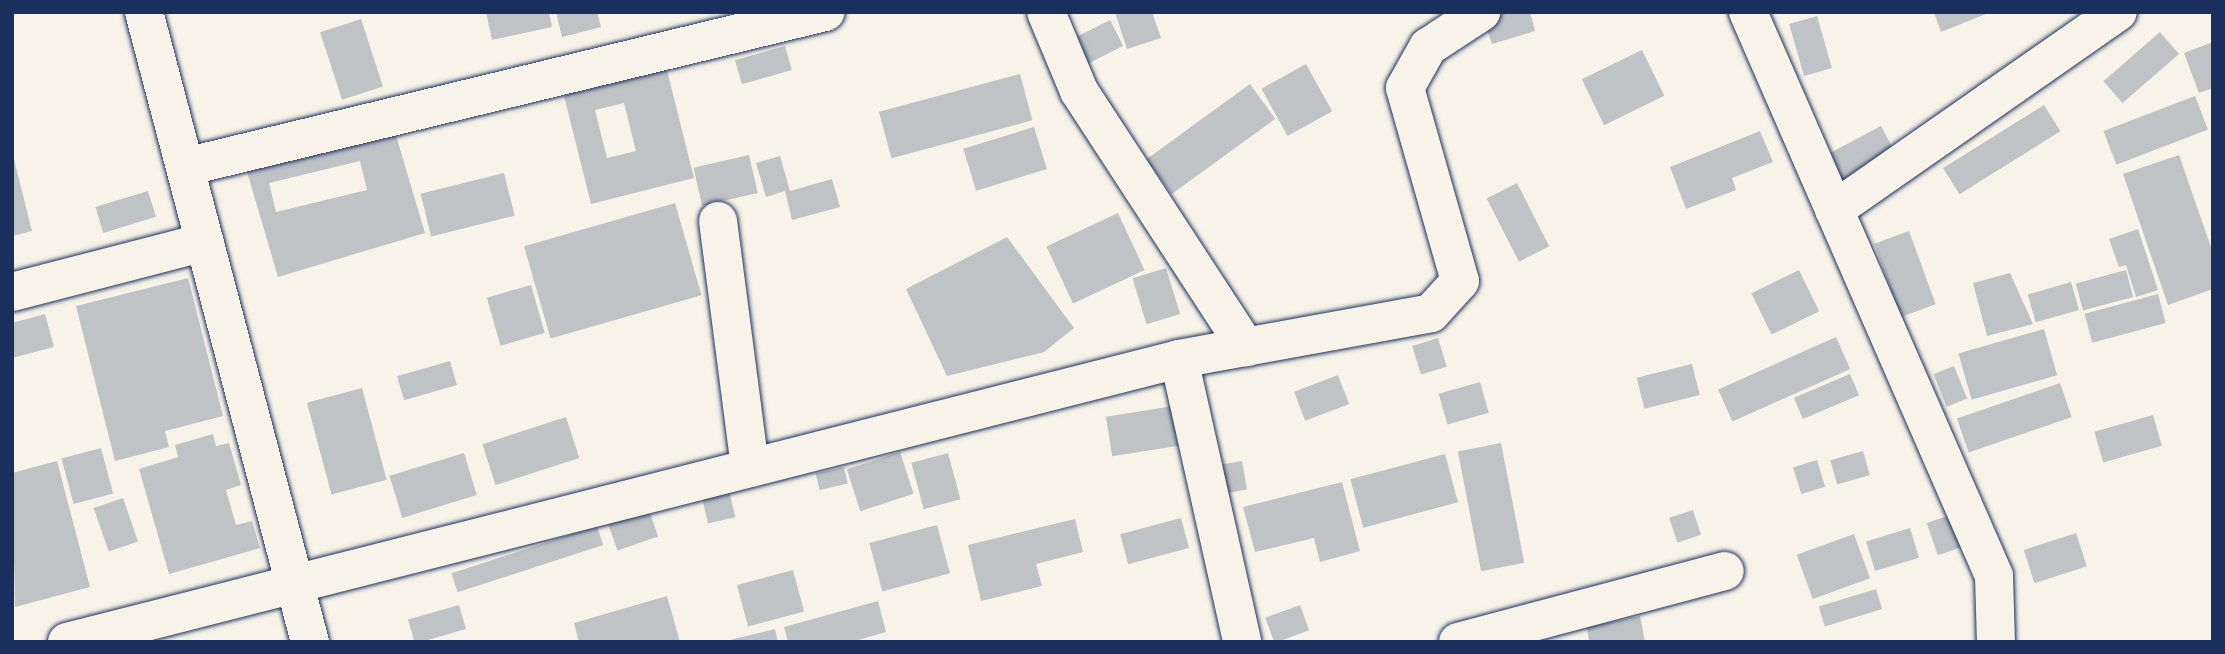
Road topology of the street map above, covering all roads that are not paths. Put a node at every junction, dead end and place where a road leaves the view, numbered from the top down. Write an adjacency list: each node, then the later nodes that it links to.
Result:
1 (144, 12): 7 (street)
2 (825, 12): 7 (street)
3 (1046, 12): 12 (street)
4 (1481, 12): 12 (street)
5 (1748, 12): 8 (street)
6 (2118, 12): 8 (street)
7 (185, 167): 10 (street)
8 (1834, 210): 21 (street)
9 (718, 221): 14 (street)
10 (205, 242): 11 (street); 16 (street)
11 (12, 292)
12 (1246, 347): 13 (street)
13 (1179, 359): 14 (street); 19 (street)
14 (750, 468): 16 (street)
15 (1725, 571): 20 (street)
16 (295, 584): 17 (street); 18 (street)
17 (67, 642)
18 (310, 642)
19 (1242, 642)
20 (1458, 642)
21 (1996, 642)

